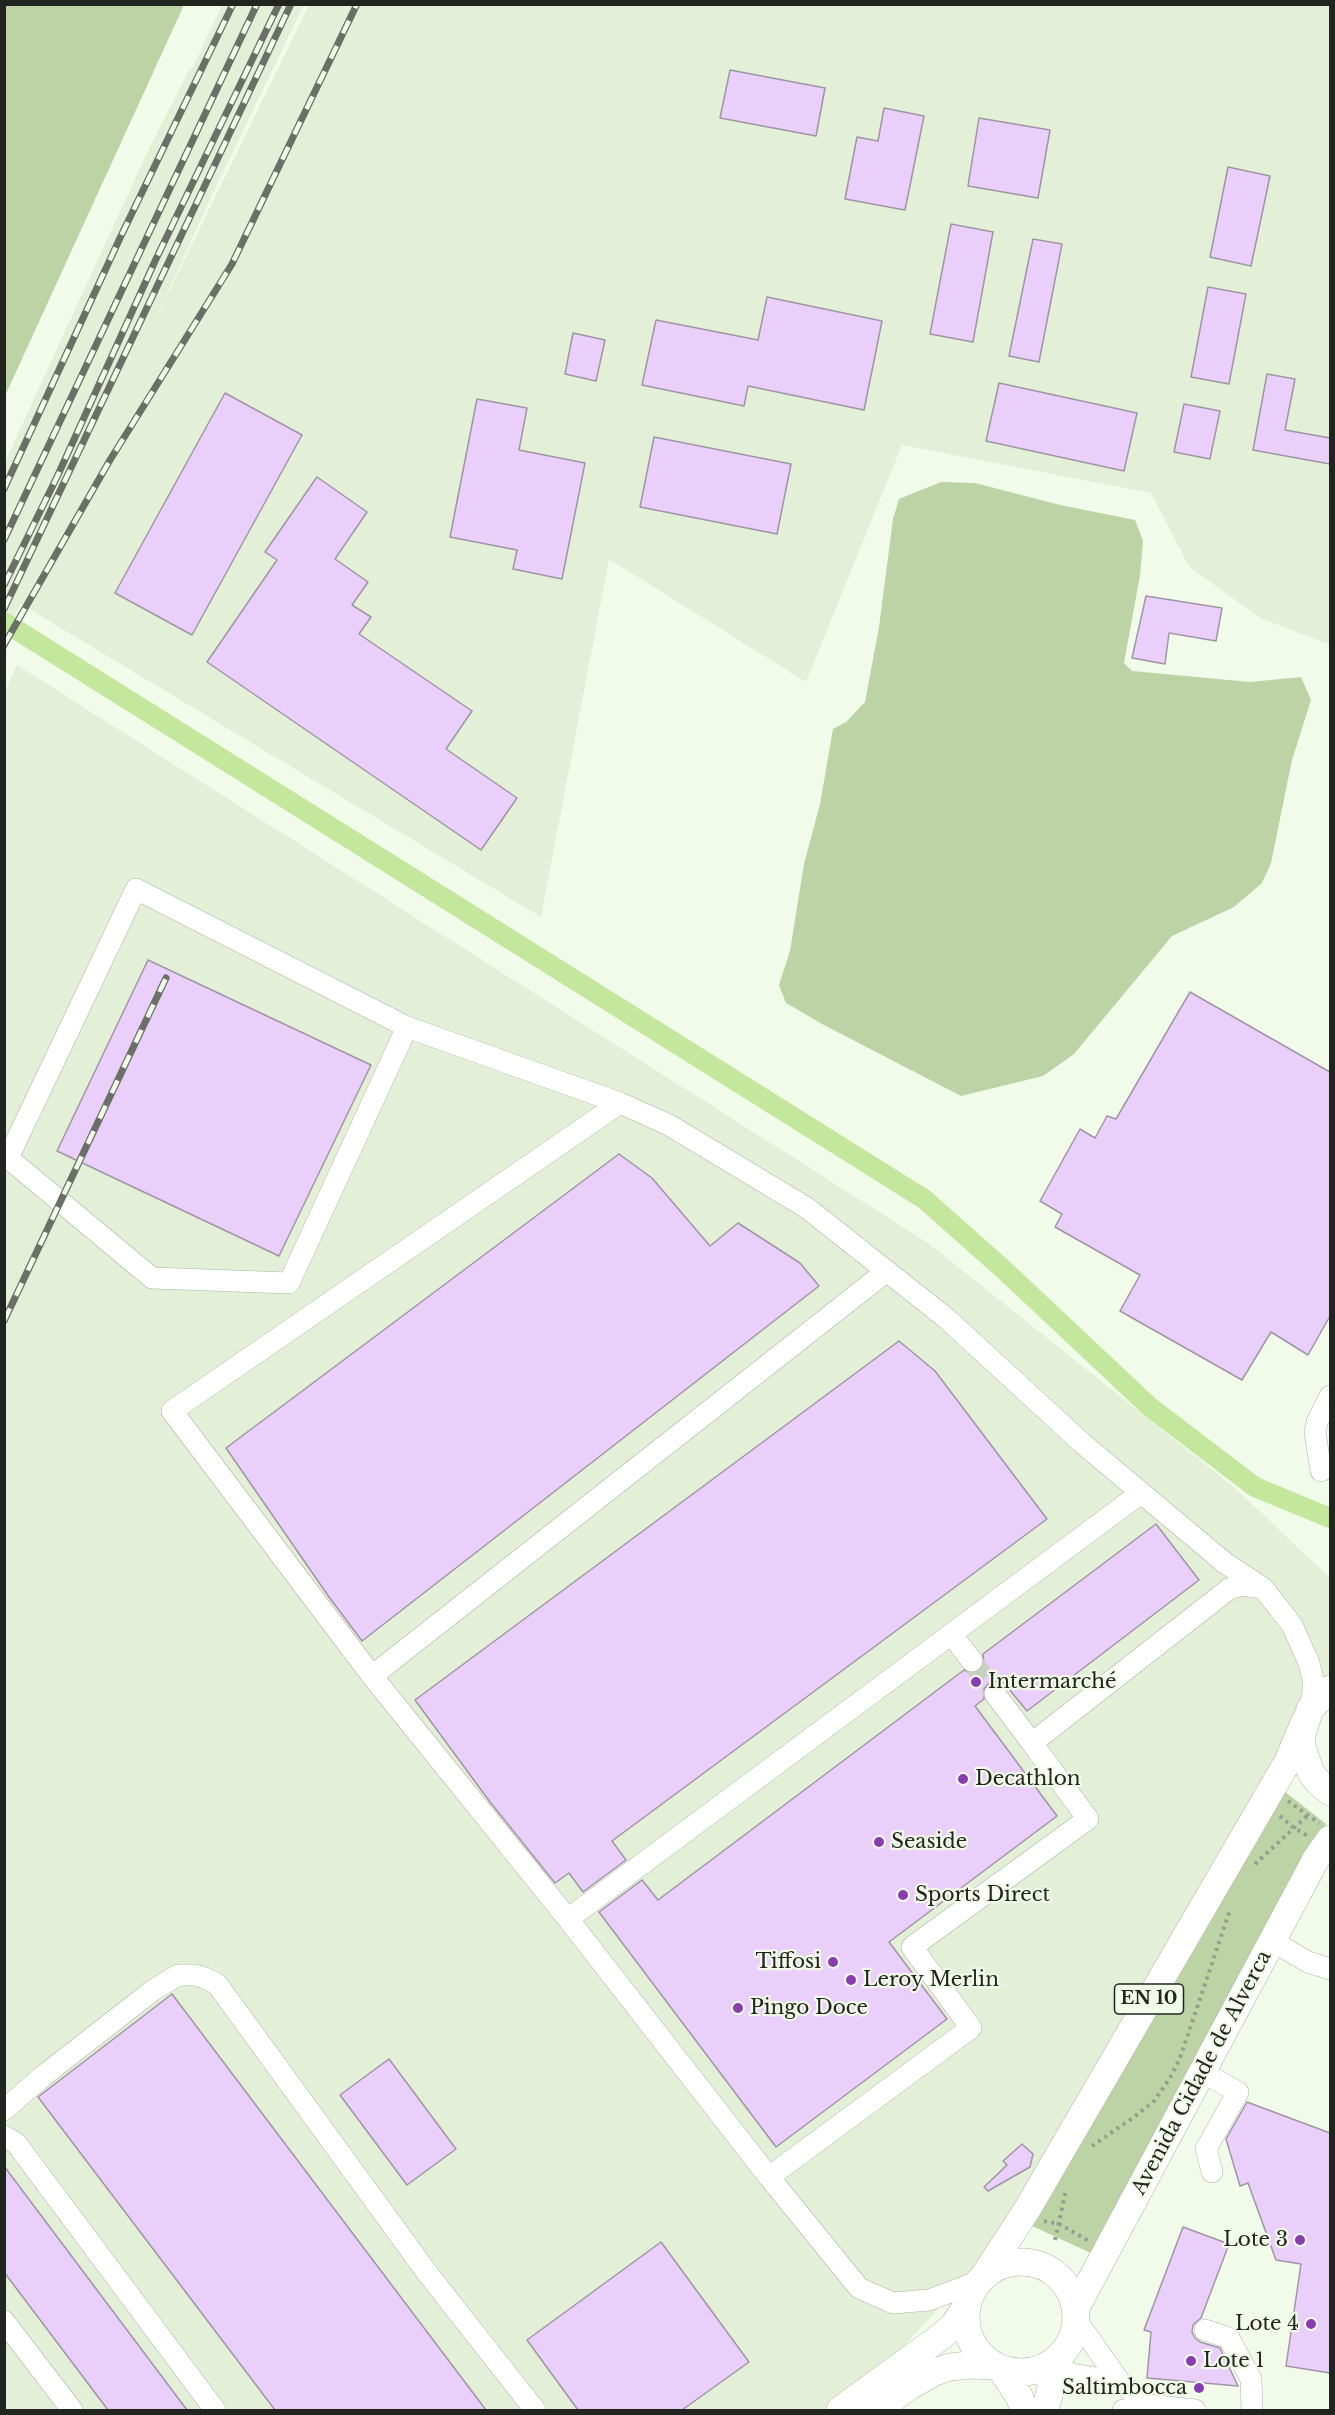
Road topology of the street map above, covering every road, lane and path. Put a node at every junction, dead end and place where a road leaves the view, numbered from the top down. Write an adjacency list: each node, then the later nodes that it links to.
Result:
1 (408, 1027): 1 (street); 2 (street)
2 (620, 1103): 3 (street); 10 (street)
3 (887, 1271): 6 (street); 10 (street)
4 (1330, 1396): 5 (street)
5 (1321, 1472)
6 (1141, 1492): 7 (street); 8 (street)
7 (1263, 1588): 13 (street); 14 (street)
8 (952, 1635): 9 (street); 22 (street)
9 (972, 1661)
10 (372, 1676): 22 (street)
11 (1330, 1689): 13 (main road, EN 10)
12 (995, 1694): 14 (street)
13 (1308, 1715): 15 (main road); 16 (main road, EN 10)
14 (1032, 1743): 30 (street)
15 (1330, 1792)
16 (1263, 1802): 18 (path); 32 (main road, EN 10)
17 (1307, 1816): 18 (path)
18 (1294, 1828): 19 (path); 20 (path)
19 (1328, 1843): 23 (main road, Avenida Cidade de Alverca)
20 (1250, 1872)
21 (1233, 1901): 28 (path)
22 (568, 1919): 30 (street)
23 (1272, 1941): 24 (street); 25 (main road, Avenida Cidade de Alverca)
24 (1330, 1969)
25 (1202, 2072): 29 (street); 36 (main road, Avenida Cidade de Alverca)
26 (4, 2110): 47 (street)
27 (4, 2136): 46 (street)
28 (1085, 2152)
29 (1212, 2172)
30 (769, 2177): 37 (street)
31 (1066, 2186): 33 (path)
32 (1019, 2222): 33 (path); 34 (path); 37 (main road, EN 10)
33 (1059, 2224): 34 (path); 36 (path)
34 (1055, 2240): 35 (path)
35 (1063, 2244)
36 (1107, 2252): 38 (main road, Avenida Cidade de Alverca)
37 (977, 2287): 38 (main road); 42 (main road); 48 (main road)
38 (1076, 2315): 41 (main road); 43 (street)
39 (4, 2321): 45 (street)
40 (1205, 2330): 54 (street)
41 (1051, 2364): 42 (main road); 43 (street); 51 (main road)
42 (998, 2367): 49 (main road); 50 (main road)
43 (1120, 2382): 44 (street)
44 (1149, 2405): 52 (street); 53 (street)
45 (72, 2410)
46 (215, 2410)
47 (536, 2410)
48 (840, 2410)
49 (877, 2410)
50 (1024, 2410)
51 (1045, 2410)
52 (1123, 2410)
53 (1195, 2410)
54 (1252, 2410)

